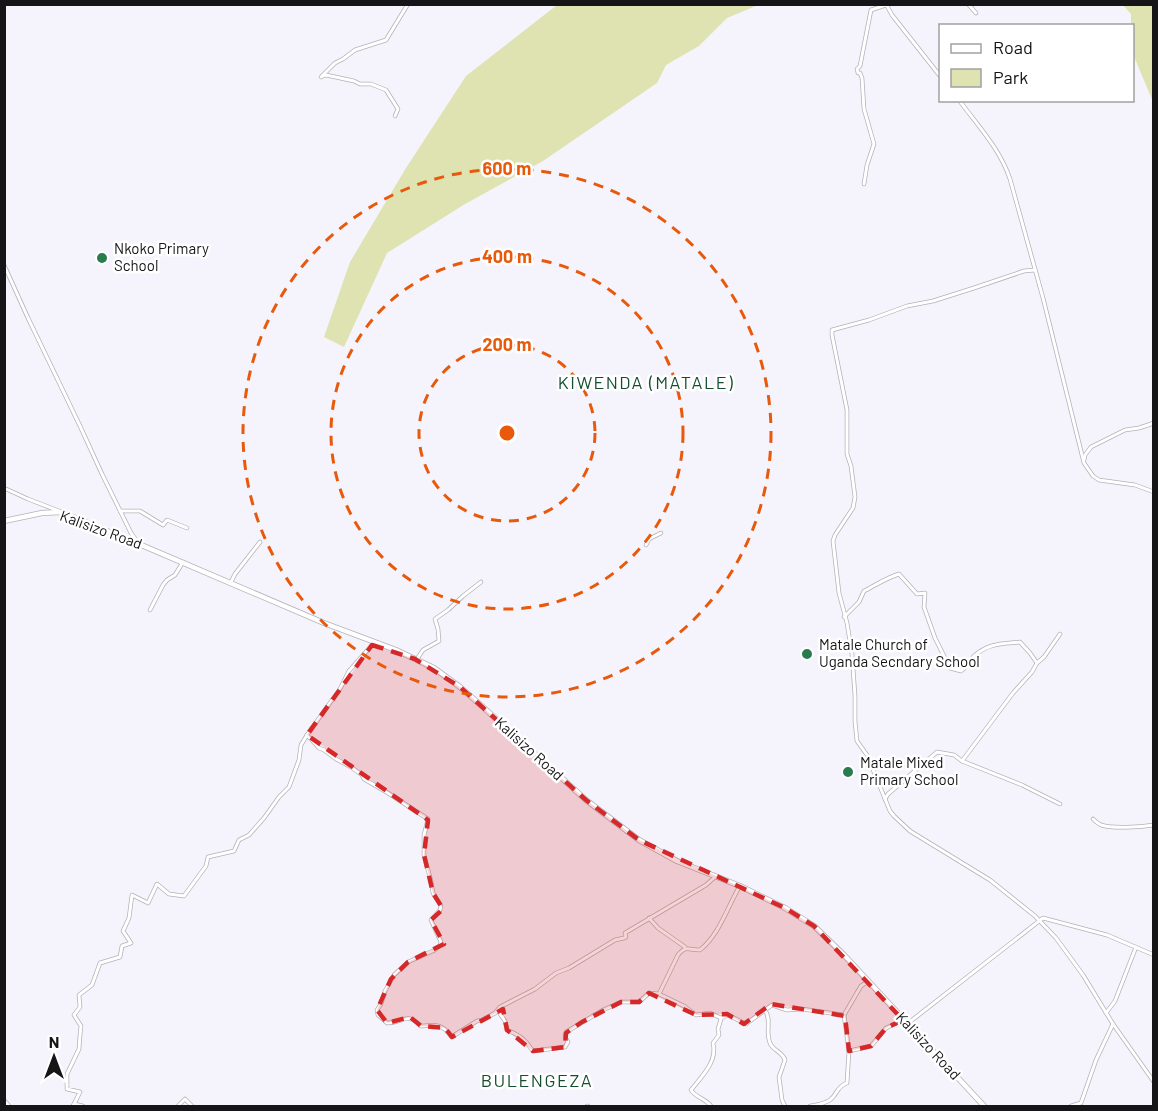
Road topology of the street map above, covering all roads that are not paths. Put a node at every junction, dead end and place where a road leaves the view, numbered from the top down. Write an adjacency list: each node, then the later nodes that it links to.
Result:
1 (408, 4): 7 (street)
2 (968, 4): 4 (street)
3 (886, 5): 5 (street); 8 (street)
4 (976, 13)
5 (939, 75)
6 (961, 102): 10 (street)
7 (395, 116)
8 (864, 184)
9 (4, 265): 15 (street)
10 (1035, 270): 12 (street); 29 (street)
11 (1154, 423): 12 (street)
12 (1084, 462): 14 (street)
13 (4, 488): 16 (street)
14 (1154, 492)
15 (120, 511): 18 (street); 19 (street)
16 (61, 512): 17 (street, Kalisizo Road); 21 (street, Kalisizo Road)
17 (4, 521)
18 (187, 528)
19 (130, 532): 21 (street); 23 (street)
20 (661, 532): 24 (street)
21 (129, 539): 23 (street, Kalisizo Road)
22 (260, 542): 26 (street)
23 (139, 544): 25 (street, Kalisizo Road)
24 (646, 545)
25 (183, 562): 26 (street, Kalisizo Road); 28 (street)
26 (231, 582): 31 (street, Kalisizo Road)
27 (481, 582): 32 (street)
28 (150, 610)
29 (844, 617): 33 (street); 36 (street)
30 (1060, 634): 33 (street)
31 (383, 645): 32 (street, Kalisizo Road); 34 (street)
32 (416, 659): 40 (street, Kalisizo Road)
33 (1036, 663): 35 (street)
34 (307, 735): 50 (street); 59 (street)
35 (962, 761): 36 (street); 37 (street)
36 (885, 800): 43 (street)
37 (1060, 804)
38 (1093, 819): 39 (street)
39 (1154, 825)
40 (715, 877): 41 (street, Kalisizo Road); 42 (street)
41 (740, 886): 45 (street); 47 (street, Kalisizo Road)
42 (650, 918): 45 (street); 50 (street)
43 (1039, 921): 44 (street); 51 (street); 54 (street)
44 (1136, 947): 46 (street); 51 (street)
45 (686, 948): 48 (street)
46 (1154, 955)
47 (868, 981): 52 (street); 54 (street, Kalisizo Road)
48 (659, 994): 50 (street); 53 (street)
49 (765, 1010): 52 (street); 53 (street); 66 (street)
50 (498, 1011)
51 (1106, 1013): 55 (street)
52 (844, 1015): 56 (street)
53 (722, 1018): 65 (street)
54 (905, 1022): 56 (street); 68 (street, Kalisizo Road)
55 (1113, 1024): 57 (street); 60 (street)
56 (849, 1051): 67 (street)
57 (1154, 1082)
58 (4, 1100): 61 (street)
59 (74, 1105): 62 (street)
60 (1081, 1105): 69 (street)
61 (9, 1107)
62 (83, 1107)
63 (178, 1107): 64 (street)
64 (192, 1107)
65 (711, 1107)
66 (785, 1107)
67 (810, 1107)
68 (984, 1107)
69 (1071, 1107)

